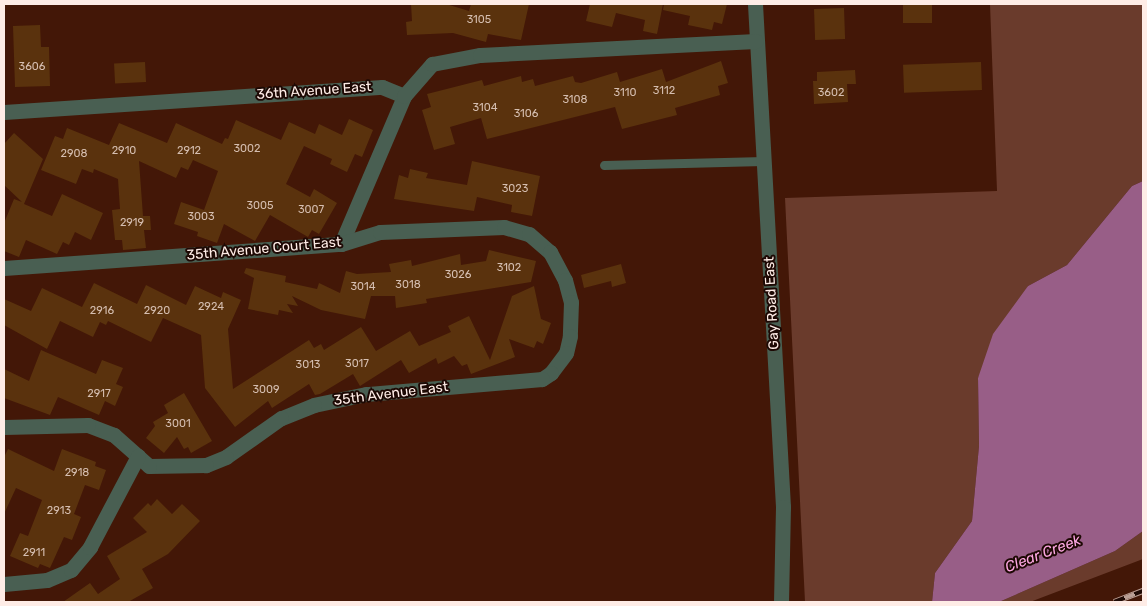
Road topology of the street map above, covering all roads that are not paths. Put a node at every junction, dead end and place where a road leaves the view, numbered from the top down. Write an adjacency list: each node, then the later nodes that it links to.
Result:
1 (754, 4): 2 (street, Gay Road East)
2 (756, 41): 3 (street); 5 (street, Gay Road East)
3 (404, 96): 4 (street, 36th Avenue East); 7 (street)
4 (4, 112)
5 (764, 160): 6 (lane); 13 (street, Gay Road East)
6 (604, 165)
7 (341, 244): 8 (street, 35th Avenue Court East); 9 (street, 35th Avenue Court East)
8 (4, 268)
9 (571, 302): 11 (street, 35th Avenue East)
10 (4, 427): 11 (street, 35th Avenue East)
11 (138, 456): 12 (street)
12 (4, 584)
13 (781, 602)

